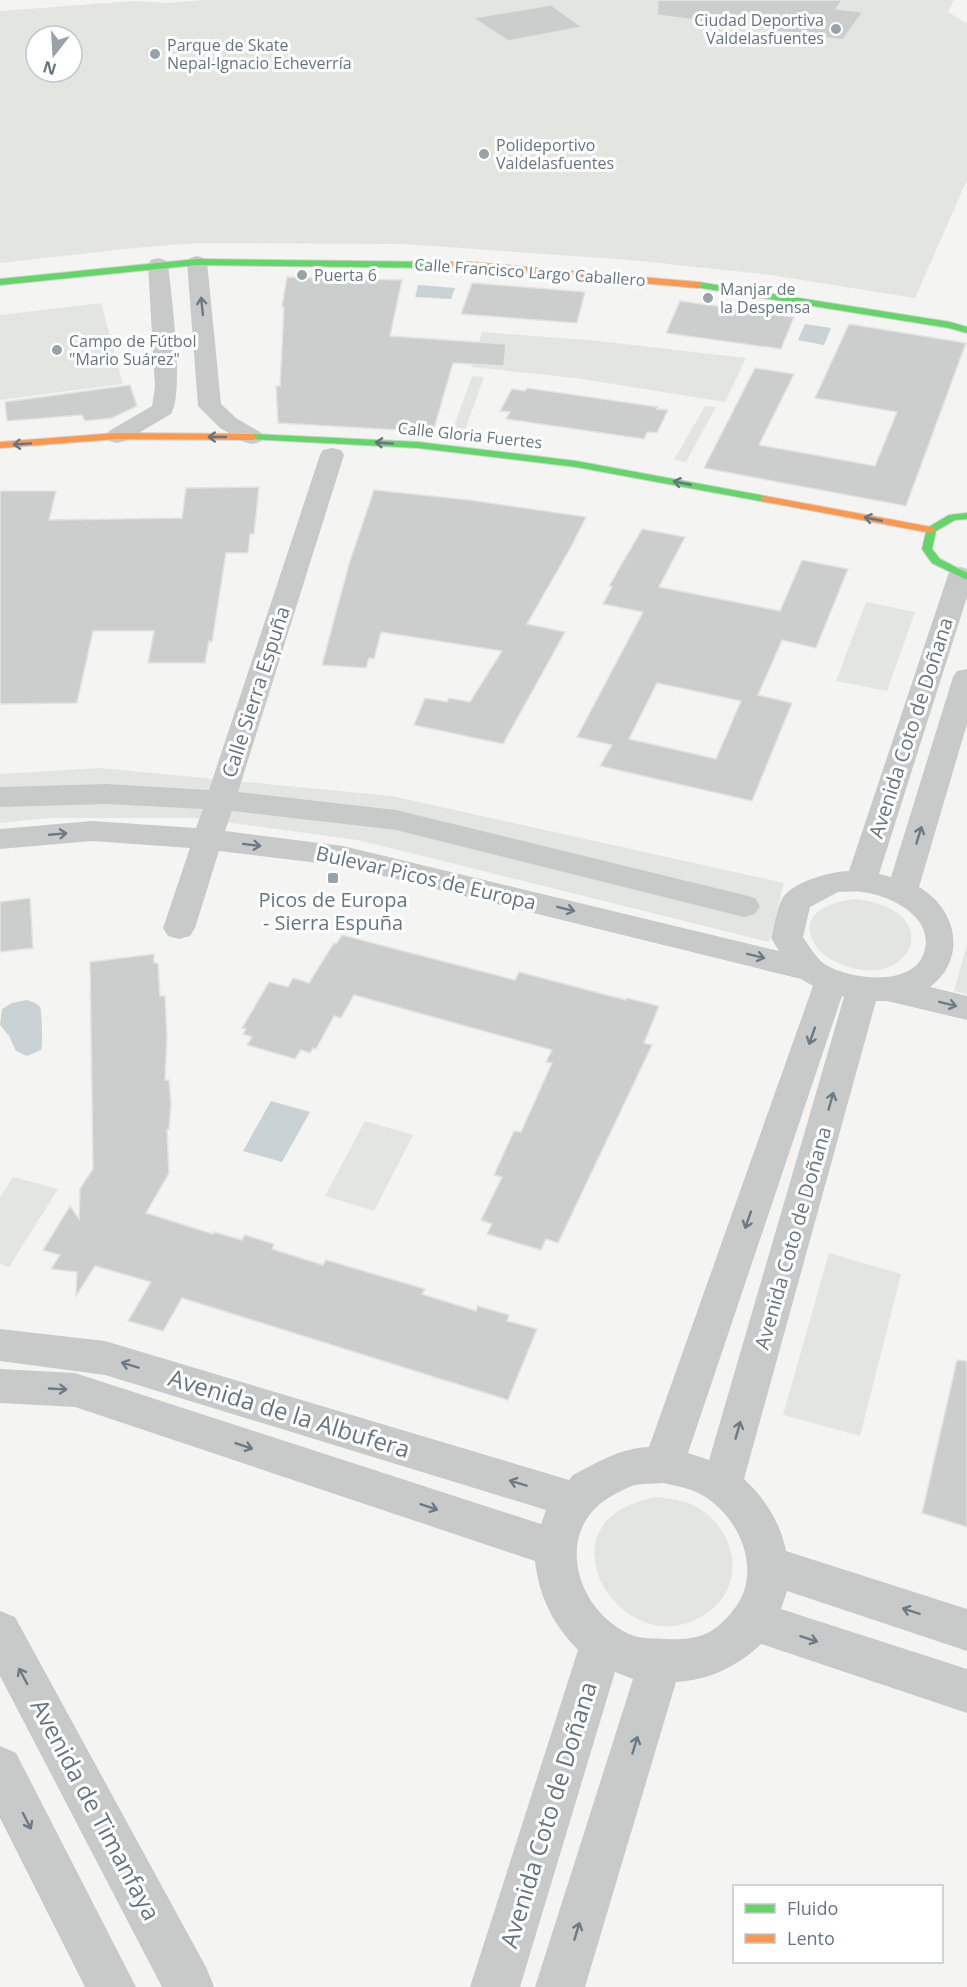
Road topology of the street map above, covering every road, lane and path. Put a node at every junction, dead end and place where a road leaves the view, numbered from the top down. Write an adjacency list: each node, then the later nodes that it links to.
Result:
1 (197, 262): 2 (street, Calle Francisco Largo Caballero); 4 (street, Calle Francisco Largo Caballero); 6 (street, one-way to 1)
2 (158, 264): 3 (street, Calle Francisco Largo Caballero); 5 (street)
3 (0, 282)
4 (961, 326)
5 (117, 436): 6 (street, Calle Gloria Fuertes, one-way to 5); 7 (street, Calle Gloria Fuertes, one-way to 7)
6 (252, 437): 10 (street, Calle Gloria Fuertes, one-way to 6)
7 (0, 445)
8 (334, 456): 14 (street, Calle Sierra Espuña)
9 (967, 516): 10 (street)
10 (930, 530): 11 (street)
11 (964, 576): 17 (street, Avenida Coto de Doñana)
12 (967, 677): 18 (street, Avenida Coto de Doñana, one-way to 12)
13 (0, 797): 14 (street)
14 (222, 800): 16 (street, Calle Sierra Espuña); 19 (street)
15 (0, 839): 16 (street, Bulevar Picos de Europa, one-way to 16)
16 (208, 839): 20 (street, Calle Sierra Espuña); 21 (street, Bulevar Picos de Europa, one-way to 21)
17 (861, 881): 18 (street); 21 (street)
18 (902, 891): 21 (street)
19 (744, 906)
20 (179, 928)
21 (848, 982): 22 (street, Bulevar Picos de Europa, one-way to 22); 25 (street, one-way to 25); 26 (street, Avenida Coto de Doñana, one-way to 21)
22 (967, 1008)
23 (0, 1345): 27 (street, Avenida de la Albufera, one-way to 23)
24 (0, 1386): 28 (street, Avenida de la Albufera, one-way to 28)
25 (663, 1465): 26 (street); 27 (street)
26 (722, 1486): 29 (street)
27 (574, 1500): 28 (street)
28 (554, 1548): 33 (street)
29 (769, 1565): 30 (street); 31 (street, one-way to 29)
30 (753, 1621): 34 (street); 35 (street, one-way to 35)
31 (967, 1630)
32 (0, 1632): 38 (street, Avenida de Timanfaya, one-way to 32)
33 (602, 1643): 34 (street); 39 (street, Avenida Coto de Doñana)
34 (660, 1663): 40 (street, one-way to 34)
35 (967, 1691)
36 (0, 1769): 37 (street, one-way to 37)
37 (111, 1987)
38 (189, 1987)
39 (495, 1987)
40 (560, 1987)

